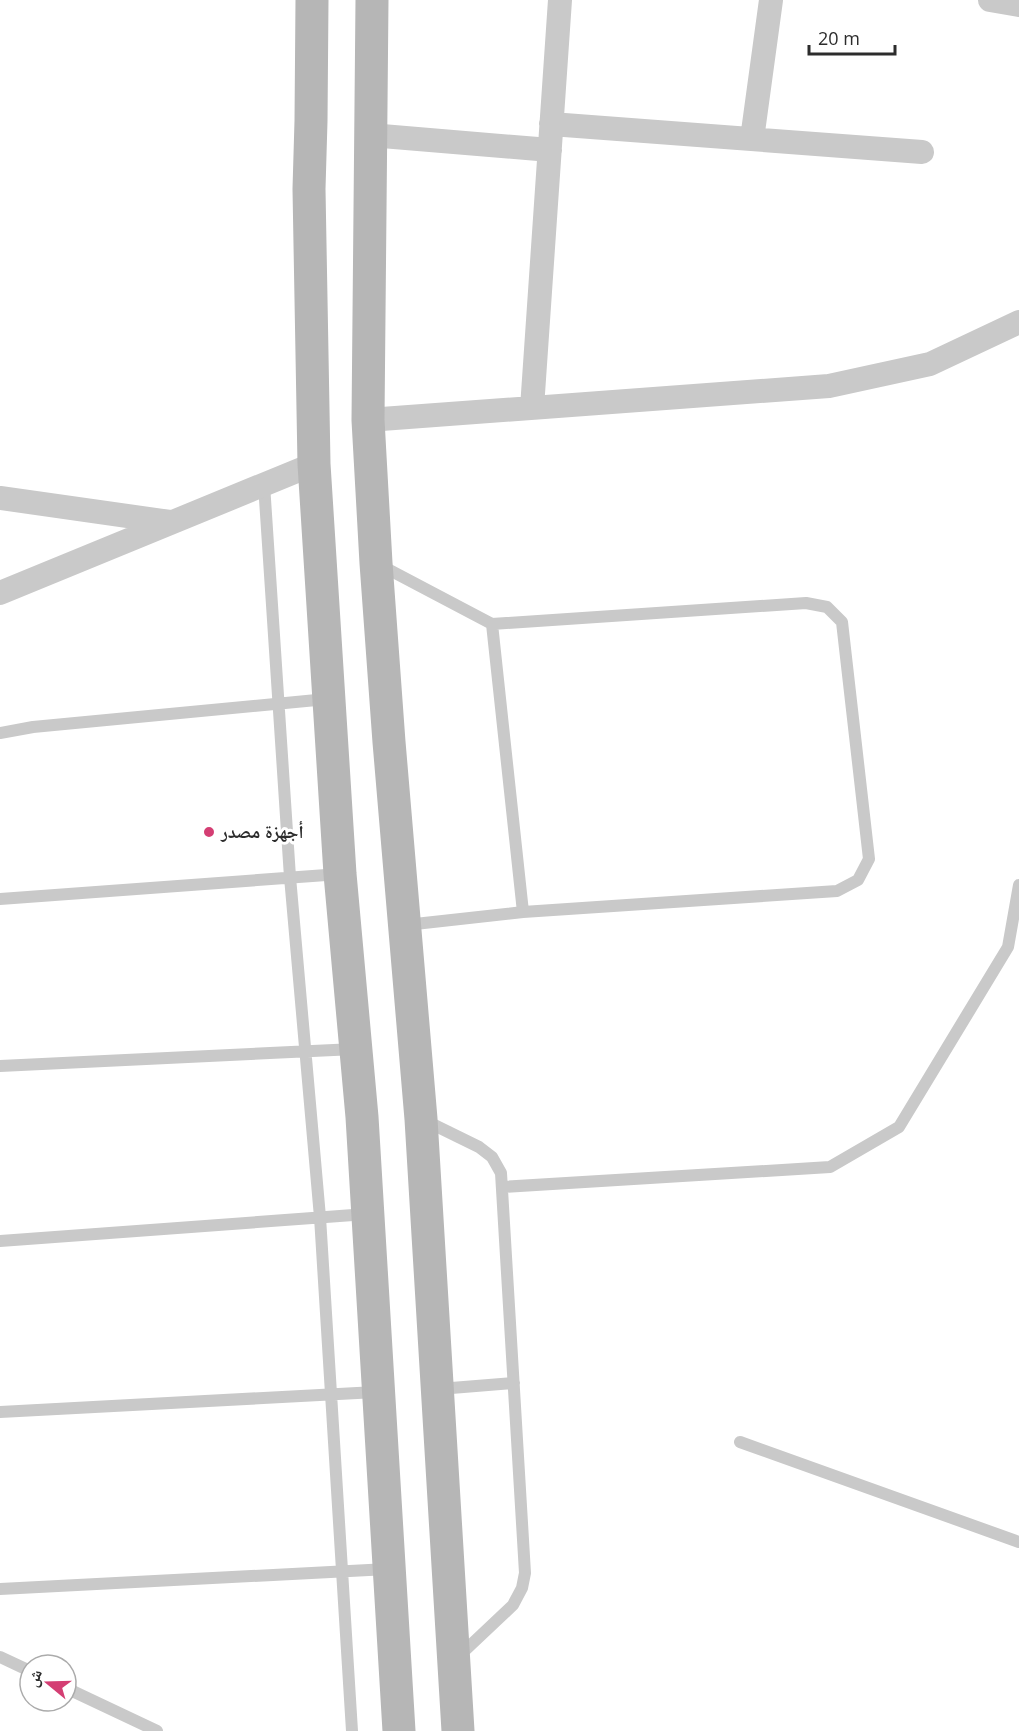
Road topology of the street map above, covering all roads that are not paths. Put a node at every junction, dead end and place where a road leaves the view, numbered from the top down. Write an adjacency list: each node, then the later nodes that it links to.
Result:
1 (312, 0): 15 (street)
2 (372, 0): 8 (street)
3 (560, 0): 7 (street)
4 (771, 0): 9 (street)
5 (990, 0): 6 (street)
6 (1019, 5)
7 (551, 124): 9 (street); 10 (street)
8 (370, 135): 10 (street); 14 (street)
9 (752, 139): 11 (street)
10 (550, 150): 13 (street)
11 (922, 152)
12 (1019, 322): 13 (street)
13 (532, 408): 14 (street)
14 (368, 420): 19 (street)
15 (314, 464): 16 (street); 22 (street)
16 (264, 484): 18 (street); 23 (lane)
17 (0, 498): 18 (street)
18 (172, 522): 20 (street)
19 (376, 563): 21 (lane); 30 (street)
20 (0, 593)
21 (492, 624): 29 (lane); 29 (lane)
22 (330, 698): 23 (lane); 25 (street)
23 (279, 703): 24 (lane); 26 (lane)
24 (0, 733)
25 (340, 874): 26 (lane); 31 (street)
26 (290, 878): 28 (lane); 32 (lane)
27 (1019, 885): 35 (lane)
28 (0, 899)
29 (523, 912): 30 (lane)
30 (405, 925): 34 (street)
31 (356, 1049): 32 (lane); 36 (street)
32 (305, 1051): 33 (lane); 37 (lane)
33 (0, 1066)
34 (421, 1119): 35 (lane); 40 (street)
35 (502, 1187): 39 (lane)
36 (368, 1214): 37 (lane); 41 (street)
37 (320, 1217): 38 (lane); 42 (lane)
38 (0, 1241)
39 (514, 1383): 40 (lane); 50 (lane)
40 (438, 1389): 50 (street)
41 (379, 1392): 42 (lane); 46 (street)
42 (332, 1395): 43 (lane); 47 (lane)
43 (0, 1412)
44 (740, 1442): 45 (lane)
45 (1019, 1542)
46 (389, 1569): 47 (lane); 55 (street)
47 (342, 1571): 48 (lane); 54 (lane)
48 (0, 1589)
49 (0, 1657): 51 (lane)
50 (454, 1661): 56 (street)
51 (18, 1665)
52 (78, 1694): 53 (lane)
53 (157, 1731)
54 (352, 1731)
55 (399, 1731)
56 (458, 1731)

